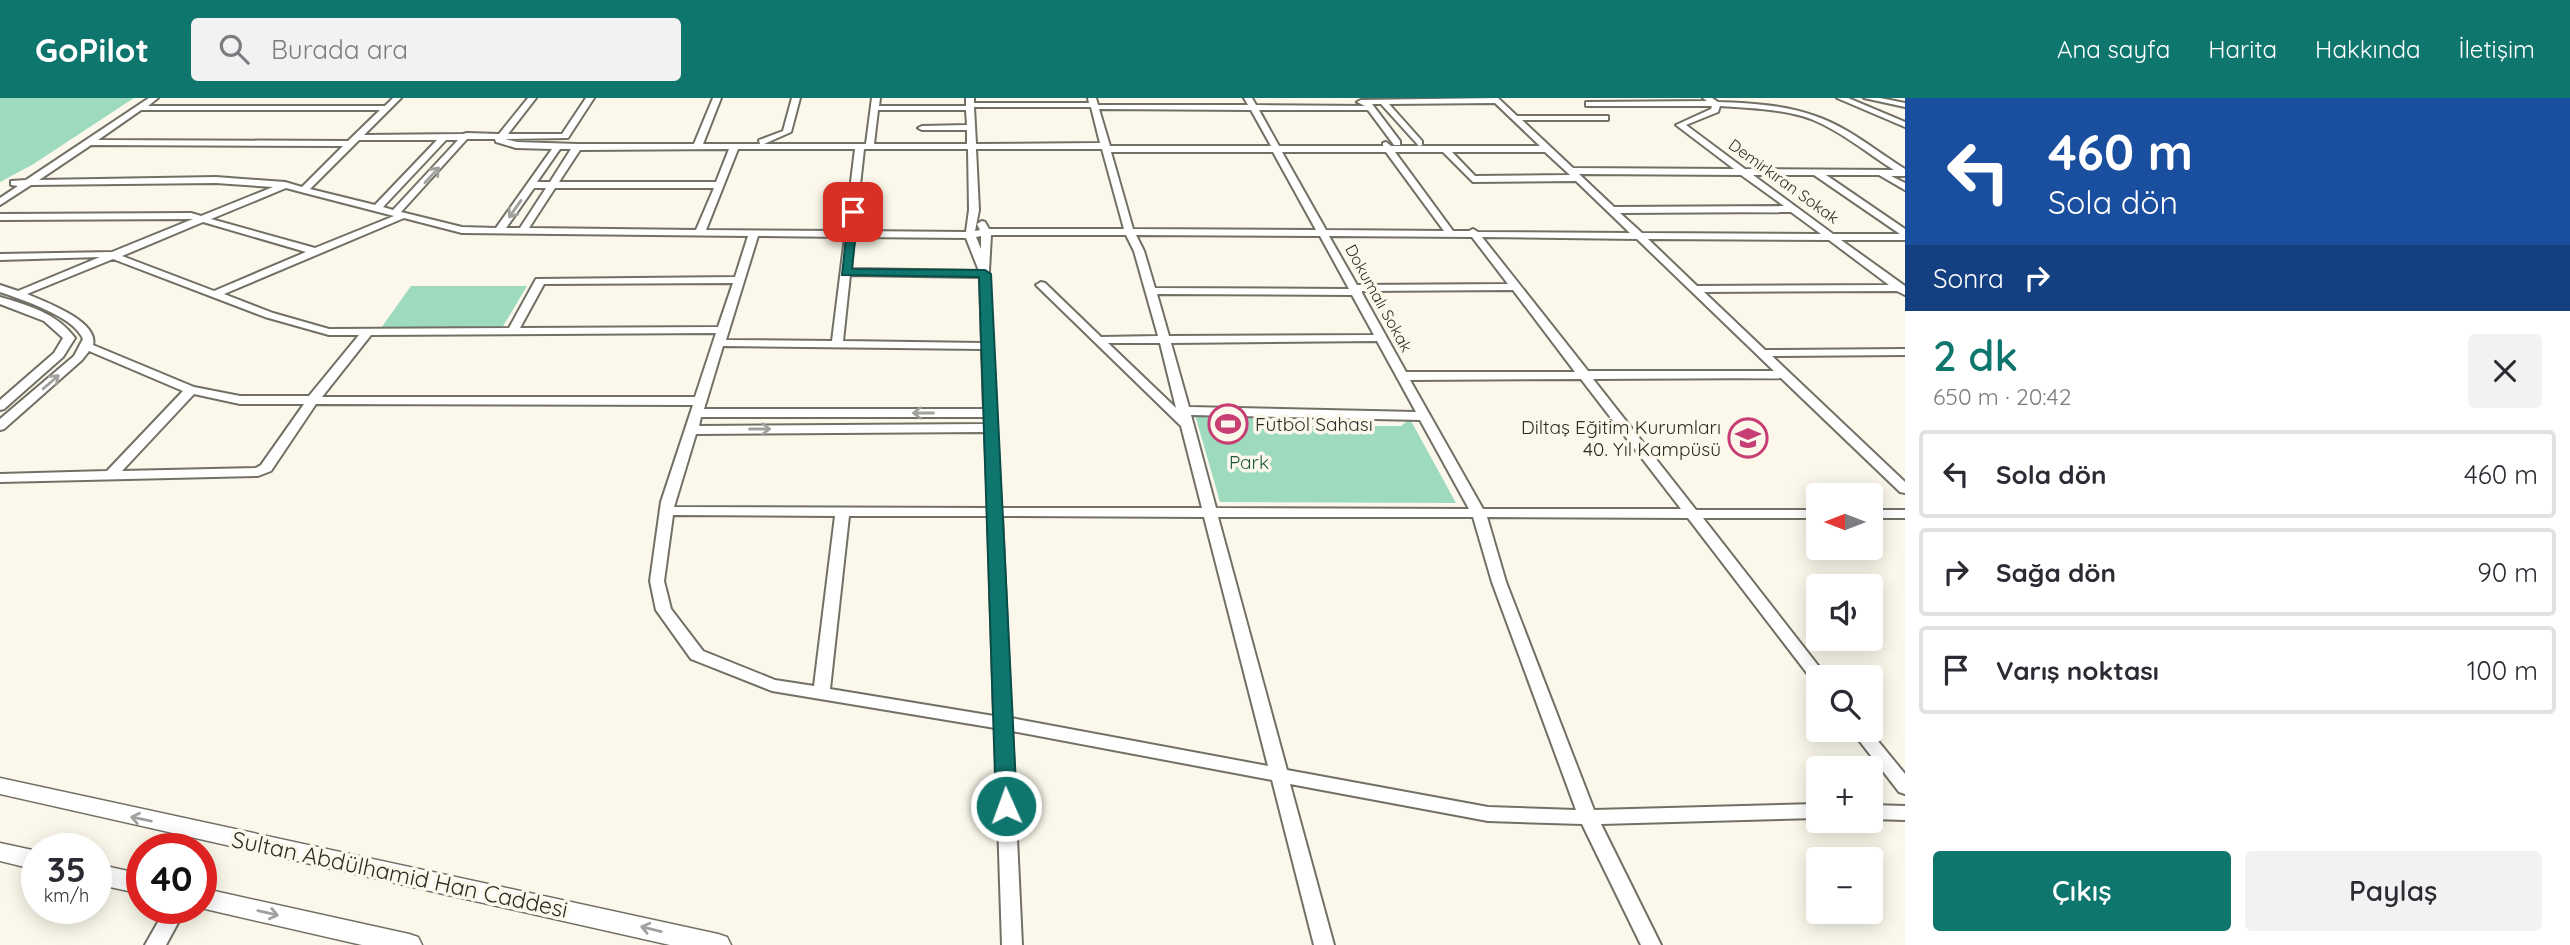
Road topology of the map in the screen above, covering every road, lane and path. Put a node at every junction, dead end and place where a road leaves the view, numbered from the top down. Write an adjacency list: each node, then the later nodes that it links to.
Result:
1 (522, 98): 32 (street)
2 (532, 98): 33 (street)
3 (590, 98): 33 (street)
4 (718, 98): 40 (street)
5 (796, 98): 41 (street)
6 (1166, 98): 25 (street)
7 (1177, 98): 26 (street)
8 (1581, 98): 22 (street)
9 (1841, 98): 28 (street)
10 (1868, 98): 24 (street)
11 (1334, 100): 17 (street); 23 (street)
12 (1402, 100): 13 (street); 18 (street)
13 (1496, 100): 27 (street)
14 (1711, 101): 22 (street); 49 (street, Demirkıran Sokak); 52 (street)
15 (146, 102): 16 (street); 36 (street); 54 (street)
16 (392, 102): 35 (street)
17 (1251, 102): 23 (street); 26 (street); 45 (street, Dokumalı Sokak)
18 (1383, 102): 23 (street); 37 (street)
19 (875, 103): 20 (street); 42 (street)
20 (970, 103): 21 (street); 29 (street)
21 (1094, 103): 25 (street); 44 (street)
22 (1589, 104): 27 (street)
23 (1368, 105): 38 (street)
24 (1905, 105)
25 (1170, 107): 26 (street)
26 (1182, 107)
27 (1515, 118): 46 (street)
28 (1905, 125)
29 (971, 127): 30 (street); 43 (street)
30 (922, 128)
31 (467, 135): 32 (street); 34 (street); 68 (street, one-way to 31)
32 (490, 135): 33 (street)
33 (501, 135): 39 (street)
34 (444, 136): 35 (street); 64 (street)
35 (355, 141): 36 (street); 61 (street)
36 (90, 142): 55 (street)
37 (1419, 143): 38 (street); 46 (street)
38 (1390, 145): 45 (street); 48 (street); 73 (street)
39 (558, 146): 47 (street); 57 (street)
40 (698, 146): 41 (street); 47 (street)
41 (735, 146): 42 (street); 59 (street)
42 (865, 146): 43 (street); 76 (street)
43 (971, 146): 44 (street); 66 (street)
44 (1106, 146): 45 (street); 78 (street)
45 (1277, 146): 80 (street, Dokumalı Sokak)
46 (1544, 146): 48 (street); 53 (street)
47 (577, 147): 58 (street)
48 (1445, 149): 53 (street)
49 (1744, 172): 50 (street); 53 (street); 65 (street, Demirkıran Sokak)
50 (1817, 173): 51 (street); 82 (street)
51 (1881, 173): 52 (street); 60 (street)
52 (1905, 173)
53 (1574, 175): 67 (street)
54 (14, 183): 55 (street); 62 (street)
55 (31, 183): 56 (street); 63 (street)
56 (285, 185): 61 (street); 70 (street)
57 (532, 185): 58 (street); 71 (street, one-way to 71)
58 (552, 185): 59 (street); 72 (street)
59 (719, 185): 74 (street)
60 (1905, 187)
61 (304, 190): 64 (street)
62 (0, 192)
63 (0, 202)
64 (377, 208): 68 (street)
65 (1795, 209): 67 (street); 84 (street, Demirkıran Sokak)
66 (974, 210): 77 (street); 79 (street)
67 (1611, 211): 83 (street)
68 (399, 214): 71 (street); 86 (street)
69 (0, 217): 70 (street)
70 (205, 219): 86 (street); 87 (street)
71 (499, 232): 72 (street)
72 (522, 232): 74 (street)
73 (1449, 232): 80 (street); 81 (street)
74 (700, 233): 75 (street)
75 (754, 233): 76 (street); 91 (street)
76 (850, 234): 77 (street); 89 (street)
77 (970, 234): 79 (street); 90 (street)
78 (1130, 234): 79 (street); 80 (street); 98 (street)
79 (986, 235): 90 (street)
80 (1326, 235): 81 (street); 97 (street, Dokumalı Sokak)
81 (1476, 235): 83 (street); 93 (street)
82 (1905, 235): 84 (street)
83 (1640, 239): 84 (street); 95 (street)
84 (1837, 240): 85 (street); 96 (street, Demirkıran Sokak)
85 (1905, 243)
86 (317, 252): 99 (street)
87 (115, 256): 88 (street); 99 (street); 100 (street)
88 (0, 257)
89 (846, 272): 90 (street); 108 (street)
90 (985, 274): 110 (street)
91 (738, 280): 102 (street); 104 (street)
92 (1041, 285): 107 (street)
93 (1516, 287): 97 (street); 114 (street)
94 (0, 288): 100 (street)
95 (1693, 289): 96 (street); 112 (street)
96 (1903, 289)
97 (1356, 290): 98 (street); 105 (street, Dokumalı Sokak)
98 (1151, 291): 106 (street)
99 (218, 293): 103 (street)
100 (19, 294): 109 (street)
101 (1, 301): 118 (street)
102 (513, 331): 103 (street); 104 (street)
103 (367, 333): 117 (street)
104 (721, 336): 108 (street); 119 (street)
105 (1382, 338): 106 (street); 115 (street, Dokumalı Sokak)
106 (1164, 339): 107 (street); 121 (street)
107 (1098, 340): 121 (street)
108 (837, 345): 110 (street)
109 (87, 346): 116 (street); 123 (street, one-way to 109)
110 (988, 346): 122 (street)
111 (1905, 352): 112 (street)
112 (1761, 353): 113 (street)
113 (1784, 374): 114 (street); 127 (street)
114 (1584, 375): 115 (street); 133 (street)
115 (1404, 376): 120 (street, Dokumalı Sokak)
116 (191, 390): 117 (street); 125 (street)
117 (313, 400): 119 (street); 125 (street)
118 (0, 406)
119 (699, 407): 122 (street, one-way to 119); 124 (street)
120 (1426, 416): 121 (street); 132 (street, Dokumalı Sokak)
121 (1185, 418): 131 (street)
122 (991, 420): 124 (street, one-way to 122); 130 (street)
123 (0, 426)
124 (691, 429): 128 (street)
125 (111, 475): 126 (street)
126 (0, 478)
127 (1905, 489)
128 (667, 511): 129 (street); 138 (street)
129 (842, 512): 130 (street); 138 (street)
130 (995, 513): 131 (street); 139 (street)
131 (1211, 514): 132 (street); 141 (street)
132 (1479, 514): 133 (street); 147 (street, Dokumalı Sokak)
133 (1693, 514): 134 (street); 137 (street)
134 (1806, 514)
135 (1883, 514): 136 (street)
136 (1905, 514)
137 (1810, 665)
138 (821, 694): 139 (street)
139 (1003, 723): 141 (street); 155 (street)
140 (1869, 742): 143 (street)
141 (1281, 777): 147 (street); 156 (street)
142 (0, 786): 154 (main road, Sultan Abdülhamid Han Caddesi, one-way to 142)
143 (1905, 787)
144 (1806, 811): 147 (street)
145 (1883, 812): 146 (street)
146 (1905, 813)
147 (1588, 817): 157 (street, Dokumalı Sokak)
148 (0, 852): 149 (main road)
149 (21, 857)
150 (217, 902): 153 (main road, one-way to 153)
151 (167, 924): 152 (street)
152 (155, 945)
153 (409, 945)
154 (718, 945)
155 (1012, 945)
156 (1324, 945)
157 (1651, 945)

